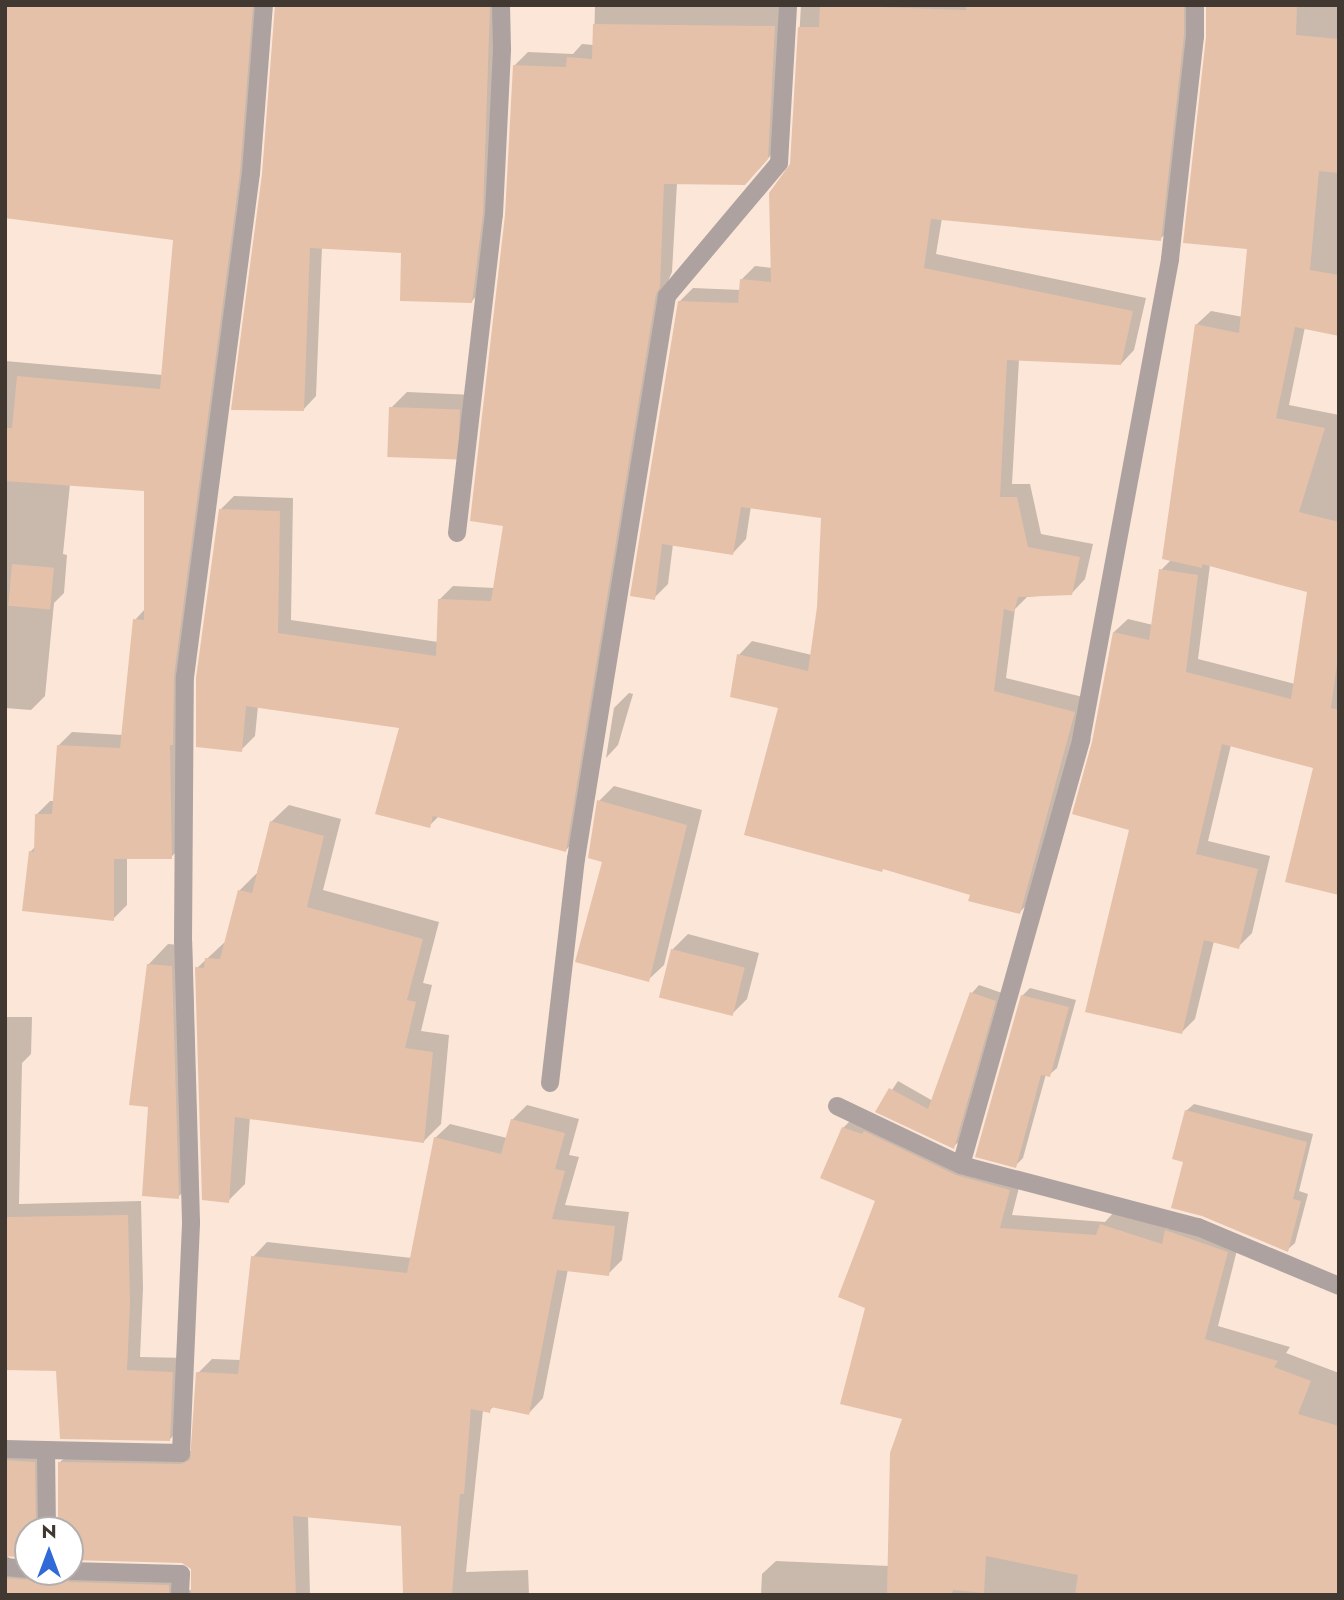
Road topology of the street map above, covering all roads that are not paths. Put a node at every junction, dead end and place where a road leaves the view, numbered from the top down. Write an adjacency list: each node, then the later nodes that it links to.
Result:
1 (264, 5): 11 (street)
2 (501, 5): 5 (street)
3 (788, 5): 6 (street)
4 (1195, 5): 8 (street)
5 (457, 533)
6 (550, 1083)
7 (837, 1106): 8 (street)
8 (961, 1165): 9 (street)
9 (1339, 1286)
10 (5, 1449): 11 (street)
11 (46, 1450): 12 (street)
12 (47, 1516)
13 (84, 1571): 14 (street)
14 (180, 1595)

